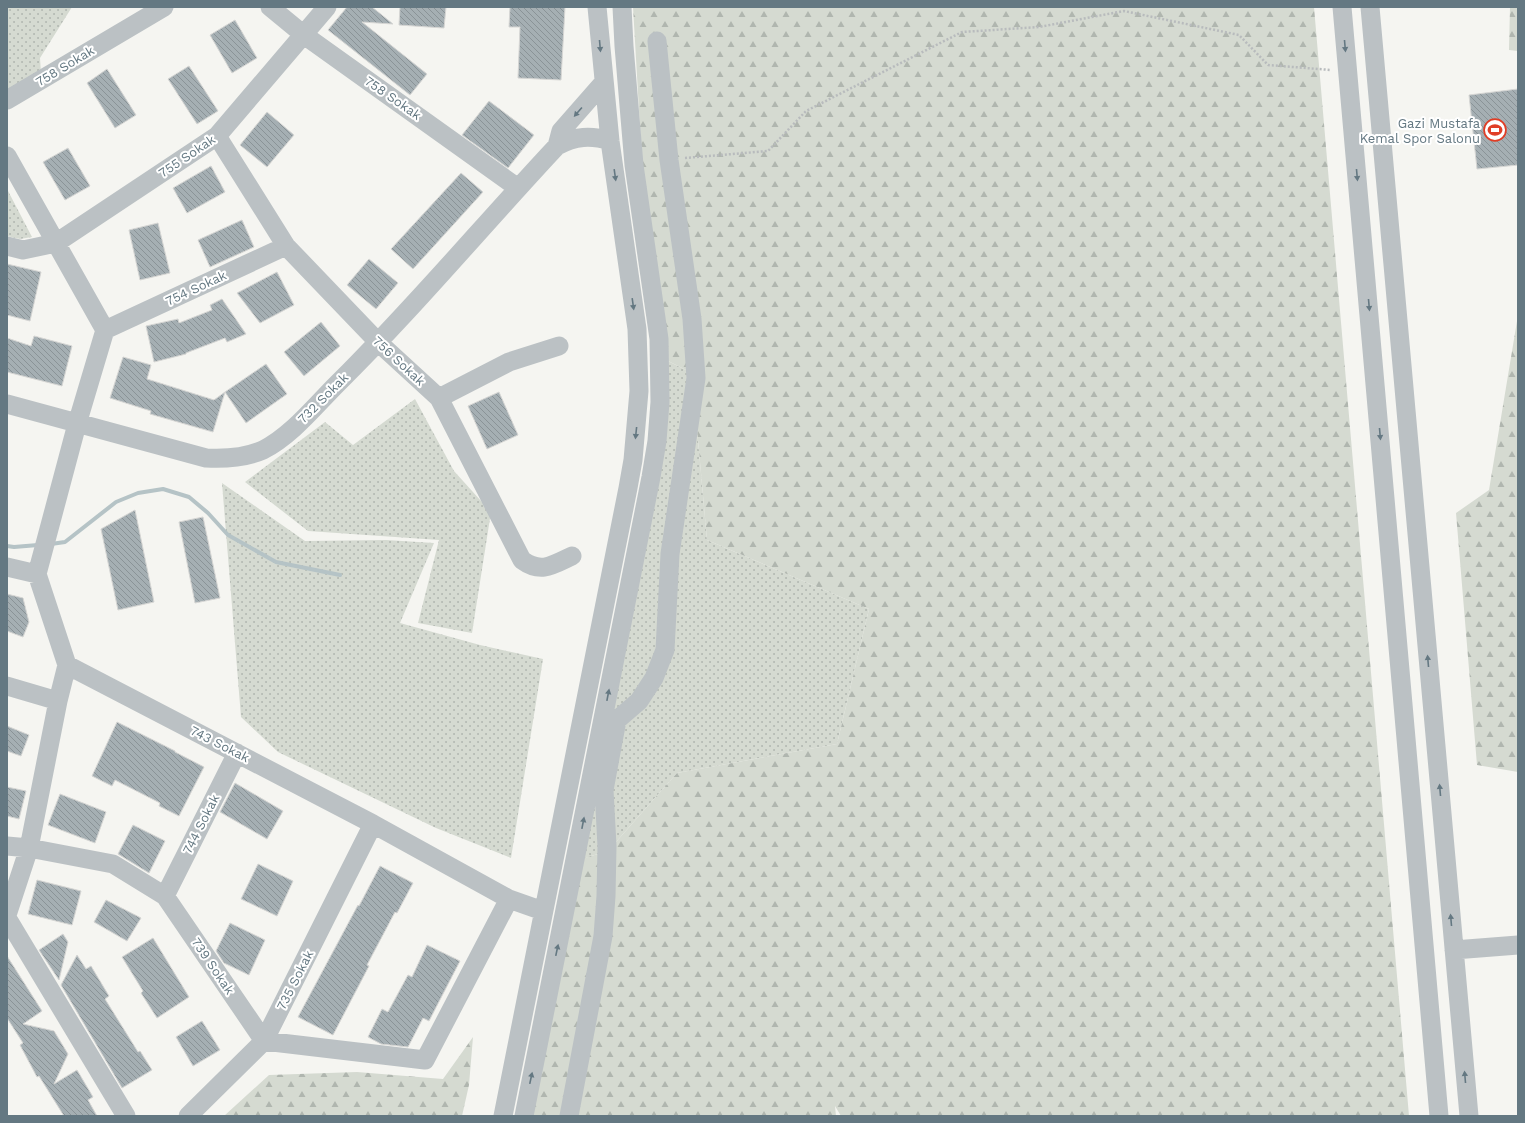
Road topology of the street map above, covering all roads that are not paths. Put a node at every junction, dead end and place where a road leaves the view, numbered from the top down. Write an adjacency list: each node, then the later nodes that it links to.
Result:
1 (164, 7): 11 (street, 758 Sokak)
2 (270, 7): 8 (street, 758 Sokak)
3 (327, 7): 8 (street, 755 Sokak)
4 (597, 7): 10 (street, one-way to 10)
5 (622, 7): 46 (street, one-way to 5)
6 (1342, 7): 48 (street, one-way to 48)
7 (1370, 7): 41 (street, one-way to 7)
8 (304, 35): 12 (street, 755 Sokak); 16 (street, 758 Sokak)
9 (657, 40): 47 (street)
10 (604, 82): 13 (street); 14 (street, 732 Sokak, one-way to 14)
11 (7, 100)
12 (217, 136): 17 (street, 755 Sokak); 19 (street, 756 Sokak)
13 (610, 141): 14 (street, 732 Sokak); 38 (street, one-way to 38)
14 (557, 146): 16 (street, 732 Sokak)
15 (7, 156): 17 (street)
16 (518, 188): 21 (street, 732 Sokak)
17 (56, 243): 18 (street); 20 (street)
18 (7, 246)
19 (286, 246): 20 (street, 754 Sokak); 21 (street, 756 Sokak)
20 (105, 330): 25 (street)
21 (378, 343): 23 (street, 756 Sokak); 25 (street, 732 Sokak)
22 (559, 346): 23 (street)
23 (439, 398): 26 (street, 756 Sokak)
24 (7, 404): 25 (street, 732 Sokak)
25 (77, 424): 28 (street)
26 (572, 556)
27 (7, 567): 28 (street)
28 (37, 574): 29 (street)
29 (67, 664): 31 (street); 32 (street, 743 Sokak)
30 (7, 686): 31 (street)
31 (58, 701): 35 (street)
32 (237, 753): 33 (street, 743 Sokak); 36 (street, 744 Sokak)
33 (373, 824): 37 (street, 743 Sokak); 42 (street, 735 Sokak)
34 (7, 846): 35 (street, 739 Sokak)
35 (29, 848): 36 (street, 739 Sokak); 39 (street)
36 (165, 896): 42 (street, 739 Sokak)
37 (510, 899): 38 (street, 743 Sokak); 42 (street)
38 (543, 911): 45 (street)
39 (7, 917): 43 (street)
40 (1518, 945): 41 (street)
41 (1454, 950): 49 (street, one-way to 41)
42 (264, 1041): 44 (street, 735 Sokak)
43 (126, 1116)
44 (188, 1116)
45 (502, 1116)
46 (524, 1116)
47 (569, 1116)
48 (1440, 1116)
49 (1469, 1116)

